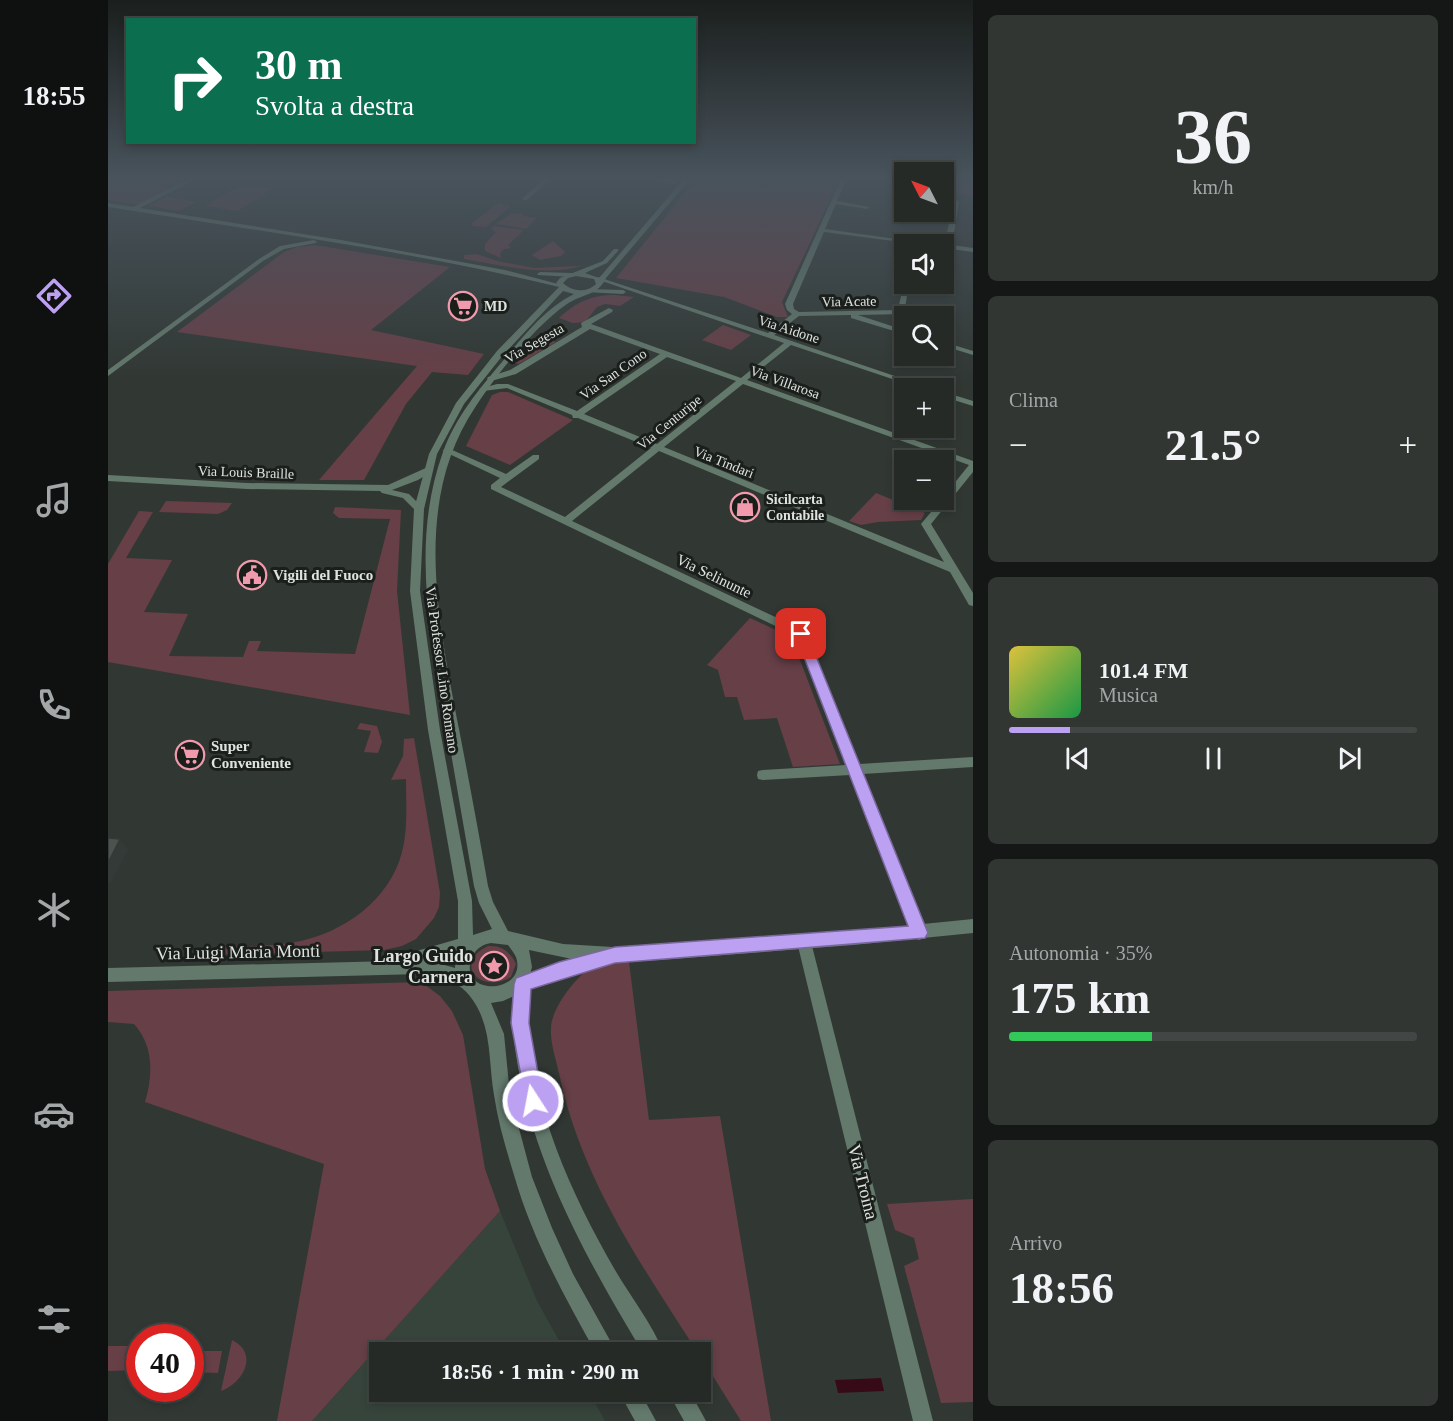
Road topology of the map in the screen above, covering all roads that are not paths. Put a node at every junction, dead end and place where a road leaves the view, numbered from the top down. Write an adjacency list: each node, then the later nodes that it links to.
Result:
1 (285, 245): 7 (street)
2 (354, 245): 8 (street)
3 (355, 245): 8 (street)
4 (620, 245): 12 (street)
5 (630, 245): 13 (street, Via Professor Lino Romano)
6 (814, 245): 20 (street)
7 (280, 246): 28 (street)
8 (359, 246): 11 (street)
9 (954, 248): 10 (street)
10 (973, 250)
11 (505, 272): 12 (street); 14 (street)
12 (573, 275): 13 (street); 14 (street, Via Professor Lino Romano)
13 (599, 281): 15 (street, Via Professor Lino Romano); 17 (street)
14 (561, 286): 15 (street); 40 (street, Via Professor Lino Romano)
15 (587, 291): 17 (street); 30 (street, Via Professor Lino Romano)
16 (904, 294): 19 (street, Via Acate)
17 (645, 296): 23 (street, Via Aidone)
18 (609, 309): 21 (street, Via Segesta)
19 (841, 312): 20 (street, Via Acate); 22 (street)
20 (797, 314): 23 (street)
21 (589, 326): 27 (street, Via Villarosa); 30 (street, Via Segesta)
22 (894, 329)
23 (768, 336): 24 (street, Via Aidone)
24 (789, 343): 29 (street, Via Aidone); 31 (street, Via Centuripe)
25 (954, 347): 26 (street)
26 (973, 353)
27 (666, 354): 31 (street, Via Villarosa); 35 (street, Via San Cono)
28 (108, 374)
29 (896, 378)
30 (491, 379): 32 (street, Via Professor Lino Romano)
31 (741, 381): 36 (street, Via Centuripe); 39 (street, Via Villarosa)
32 (483, 389): 35 (street, Via Tindari); 37 (street, Via Professor Lino Romano)
33 (954, 397): 34 (street)
34 (970, 403)
35 (576, 416): 36 (street, Via Tindari)
36 (656, 449): 45 (street, Via Centuripe); 46 (street, Via Tindari)
37 (447, 451): 42 (street); 53 (street, Via Professor Lino Romano)
38 (536, 457): 42 (street)
39 (973, 465): 46 (street)
40 (428, 470): 43 (street); 44 (street, Via Professor Lino Romano)
41 (108, 477): 43 (street, Via Louis Braille)
42 (507, 478): 45 (street, Via Selinunte)
43 (360, 489): 44 (street)
44 (419, 509): 55 (street, Via Professor Lino Romano)
45 (566, 521): 49 (street, Via Selinunte)
46 (954, 570): 47 (street)
47 (973, 602)
48 (973, 762): 49 (street)
49 (855, 771): 50 (street); 52 (street, Via Selinunte)
50 (763, 776)
51 (973, 926): 52 (street)
52 (919, 933): 54 (street)
53 (508, 938): 55 (street); 56 (street); 59 (street)
54 (804, 942): 56 (street); 67 (street, Via Troina)
55 (468, 947): 57 (street); 60 (street)
56 (615, 955): 59 (street)
57 (370, 969): 58 (street, Via Luigi Maria Monti); 60 (street)
58 (108, 975)
59 (519, 983): 60 (street); 62 (street)
60 (470, 984): 61 (street)
61 (601, 1342)
62 (647, 1342)
63 (635, 1402): 65 (street)
64 (684, 1402): 66 (street)
65 (646, 1421)
66 (696, 1421)
67 (923, 1421)

